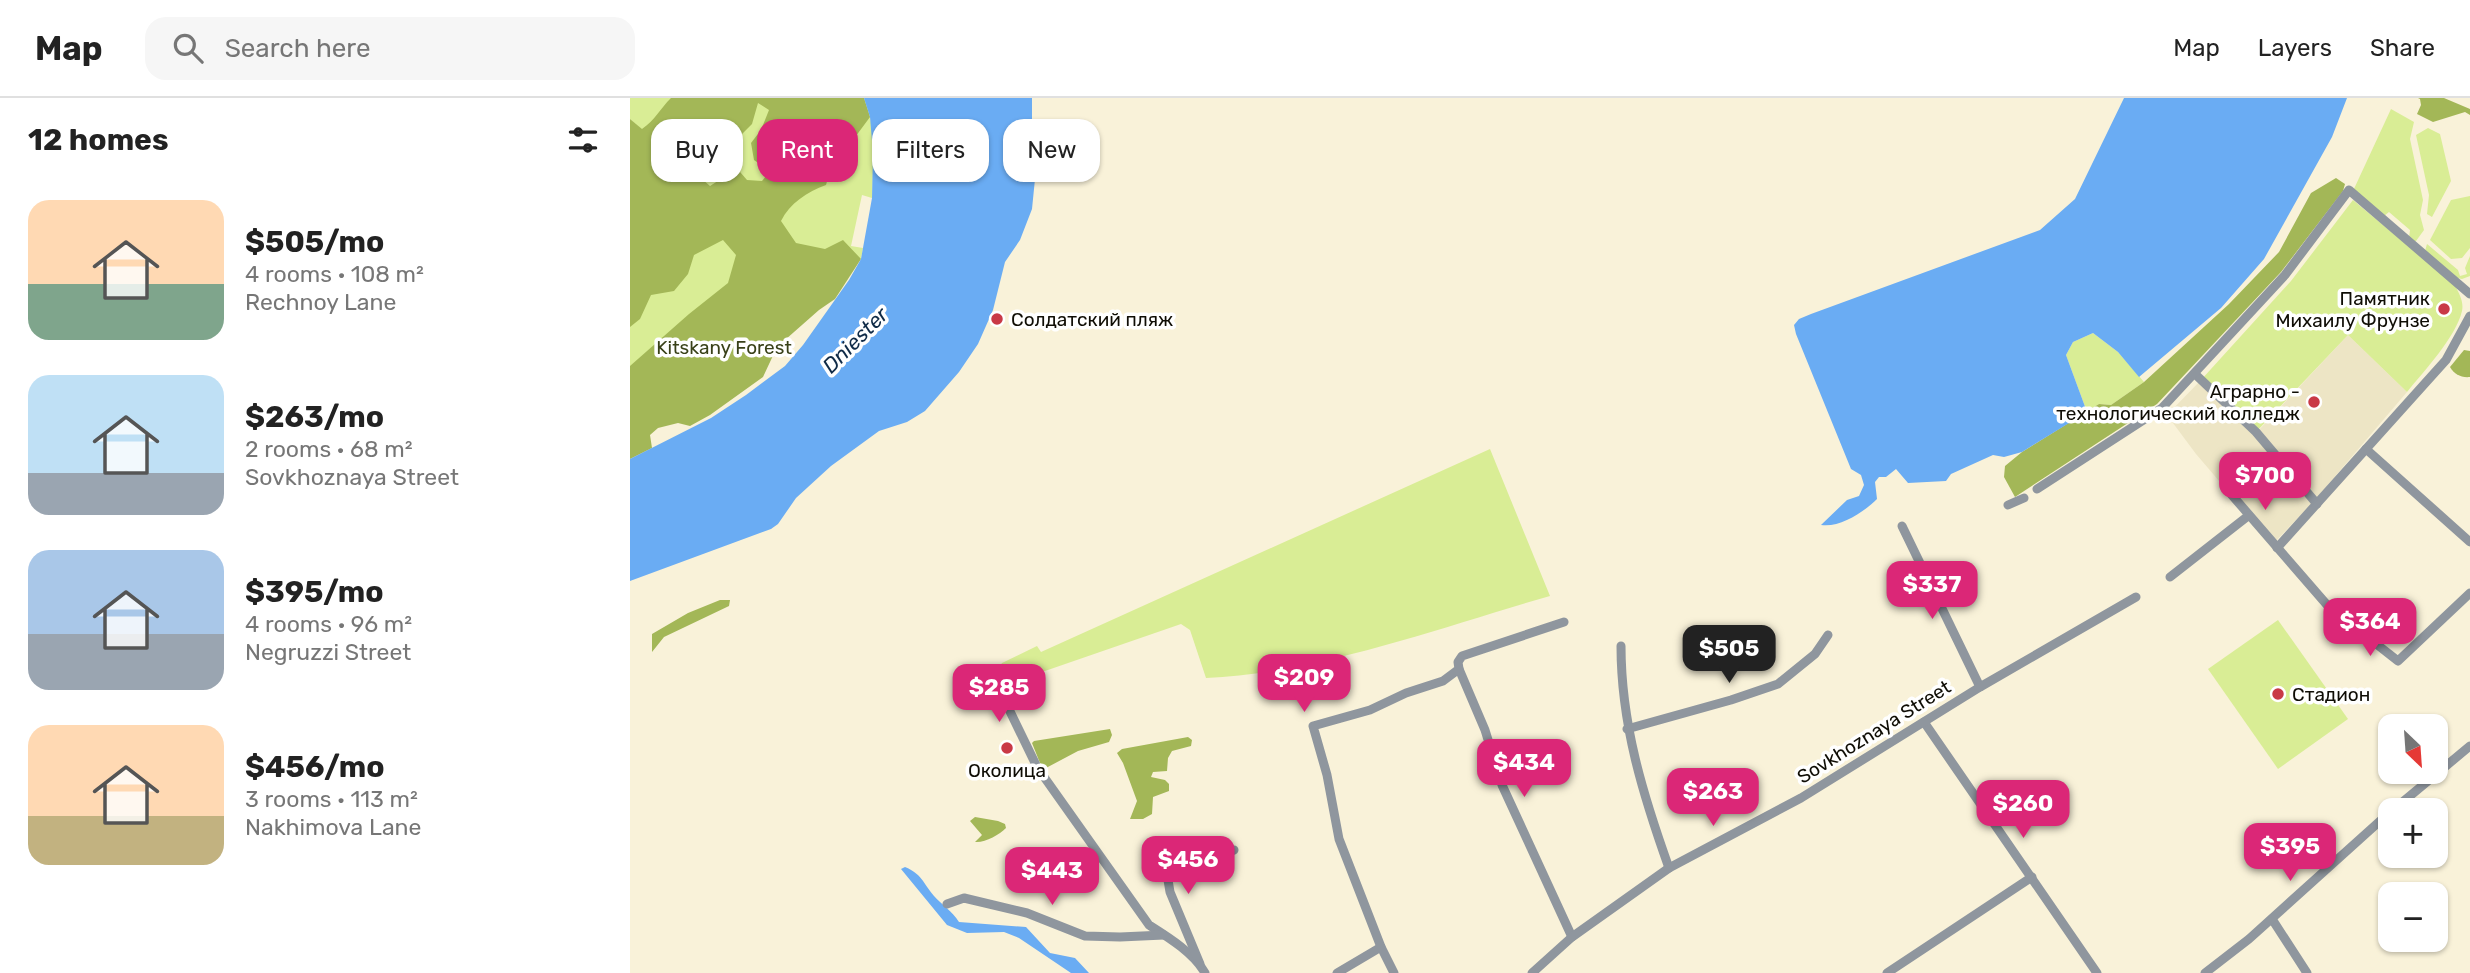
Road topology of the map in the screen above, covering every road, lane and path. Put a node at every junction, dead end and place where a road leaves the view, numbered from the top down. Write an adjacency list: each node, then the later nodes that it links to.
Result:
1 (2470, 294): 3 (street)
2 (2470, 316): 4 (street)
3 (2195, 374): 5 (street); 8 (street)
4 (2366, 449): 8 (street); 12 (street)
5 (2037, 489)
6 (2231, 494): 10 (street)
7 (2024, 498): 9 (street)
8 (2317, 504): 13 (street)
9 (2008, 505)
10 (2248, 516): 13 (street); 14 (street)
11 (1902, 526): 21 (street)
12 (2470, 542)
13 (2277, 548): 15 (street)
14 (2170, 577)
15 (2470, 593)
16 (2136, 597): 21 (street, Sovkhoznaya Street)
17 (1564, 622): 20 (street)
18 (1828, 635): 24 (street)
19 (1621, 646): 24 (street)
20 (1459, 669): 34 (street); 35 (street)
21 (1980, 687): 23 (street, Sovkhoznaya Street)
22 (1004, 699): 33 (street)
23 (1924, 722): 29 (street, Sovkhoznaya Street); 30 (street)
24 (1627, 729): 29 (street)
25 (2470, 746): 26 (street)
26 (2408, 798)
27 (2378, 824): 32 (street)
28 (1234, 850): 37 (street)
29 (1669, 868): 34 (street, Sovkhoznaya Street)
30 (2032, 877): 42 (street); 43 (street)
31 (947, 904): 33 (street)
32 (2272, 919): 44 (street); 45 (street)
33 (1164, 934): 37 (street)
34 (1572, 937): 36 (street, Sovkhoznaya Street)
35 (1381, 947): 38 (street); 39 (street)
36 (1541, 963): 40 (street, Sovkhoznaya Street); 41 (street)
37 (1203, 969)
38 (1337, 973)
39 (1394, 973)
40 (1532, 973)
41 (1550, 973)
42 (1887, 973)
43 (2097, 973)
44 (2205, 973)
45 (2307, 973)

